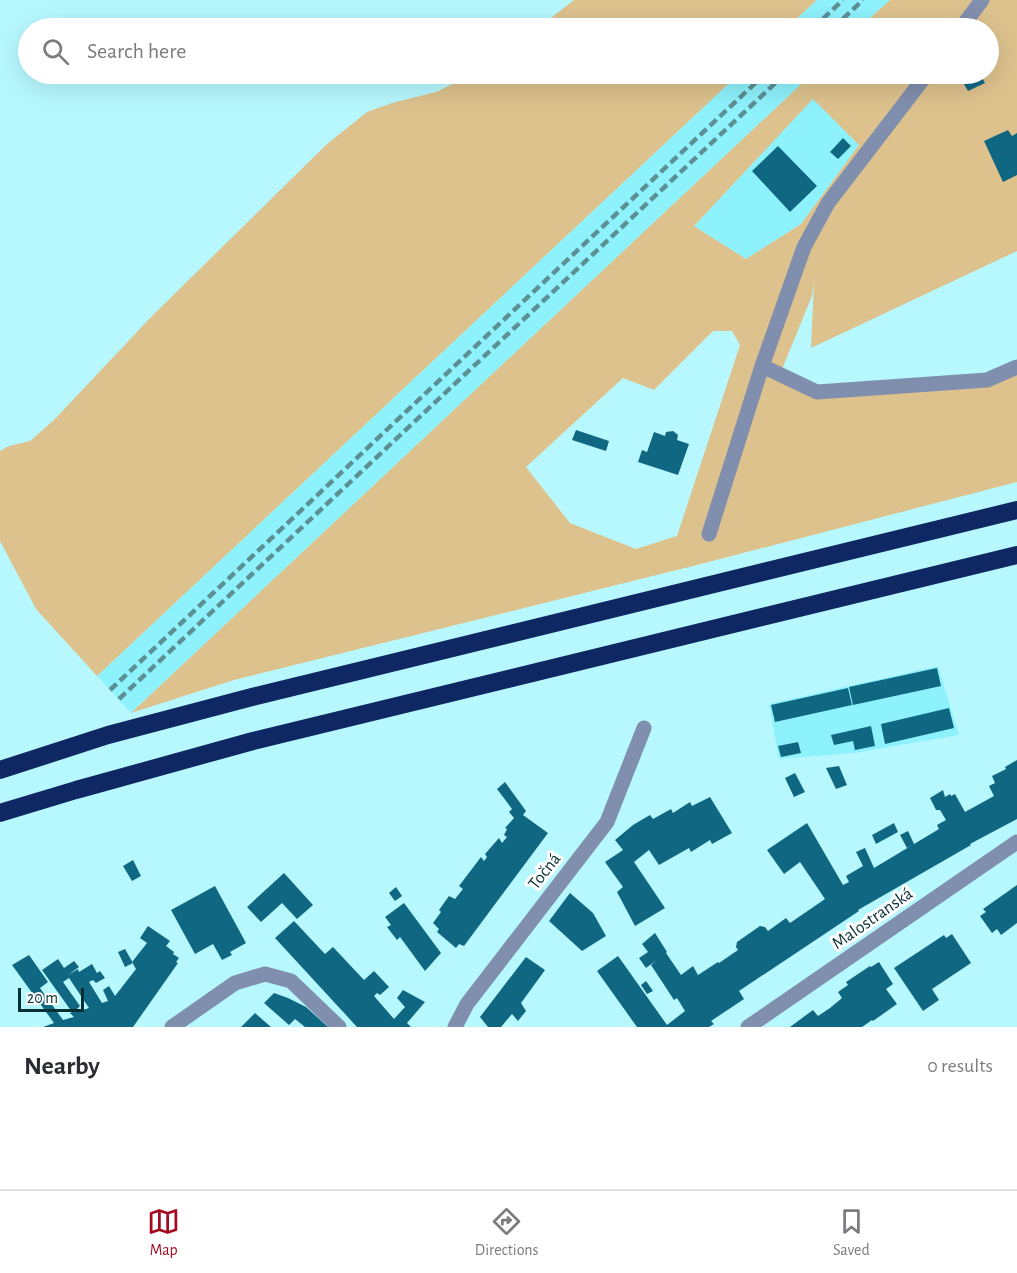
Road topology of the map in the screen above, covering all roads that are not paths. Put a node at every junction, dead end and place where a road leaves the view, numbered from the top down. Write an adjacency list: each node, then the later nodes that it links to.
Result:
1 (982, 0): 2 (street)
2 (968, 18)
3 (919, 84): 4 (street)
4 (762, 366): 5 (street); 7 (street)
5 (1017, 367)
6 (1017, 510): 10 (highway)
7 (709, 534)
8 (1017, 555): 11 (highway)
9 (644, 728): 15 (street, Točná)
10 (0, 770)
11 (0, 813)
12 (1017, 842): 16 (street, Malostranská)
13 (172, 1027): 14 (street)
14 (339, 1027)
15 (455, 1027)
16 (748, 1027)

